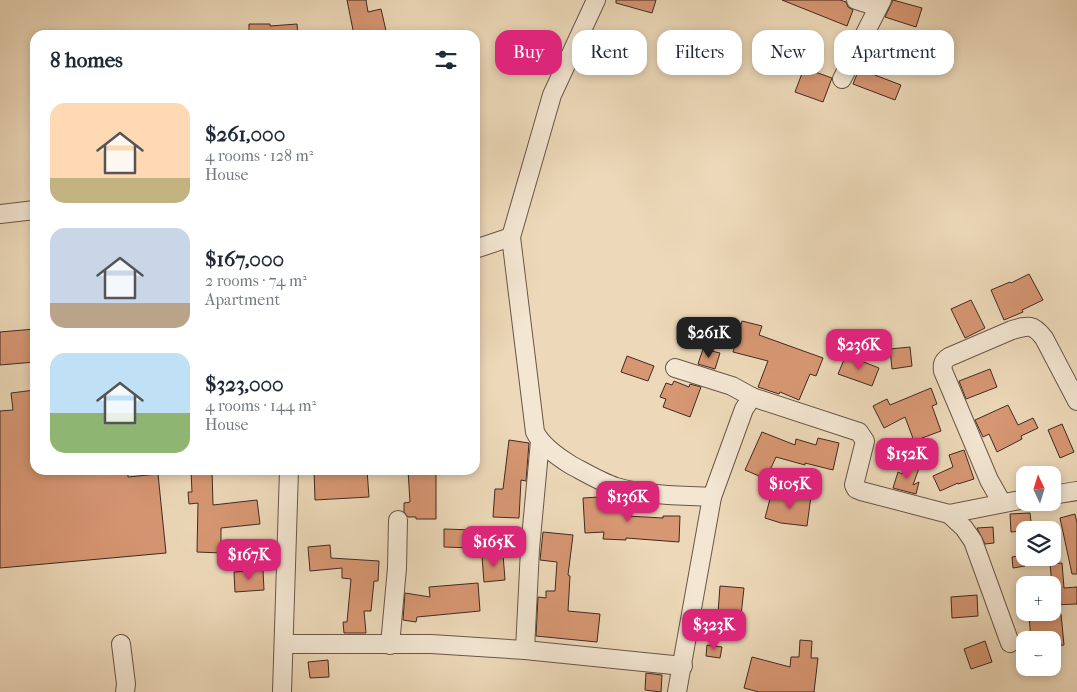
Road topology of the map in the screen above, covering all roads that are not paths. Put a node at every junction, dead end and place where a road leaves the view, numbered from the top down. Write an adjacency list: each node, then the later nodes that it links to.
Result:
1 (596, 0): 7 (street)
2 (856, 0): 3 (street)
3 (880, 3): 4 (street)
4 (842, 79)
5 (30, 211): 6 (street)
6 (0, 214)
7 (511, 237): 8 (street); 12 (street)
8 (480, 247)
9 (675, 368): 10 (street)
10 (752, 397): 16 (street); 19 (street)
11 (1077, 401): 18 (street)
12 (540, 441): 16 (street); 25 (street)
13 (289, 475): 23 (street)
14 (1077, 491): 15 (street)
15 (1061, 494)
16 (712, 497): 26 (street)
17 (1016, 501): 18 (street)
18 (1002, 503): 19 (street)
19 (949, 514): 21 (street)
20 (398, 520): 24 (street)
21 (1010, 642)
22 (121, 644): 27 (street)
23 (284, 644): 24 (street); 28 (street)
24 (390, 645): 25 (street)
25 (525, 650): 26 (street)
26 (683, 666): 29 (street)
27 (125, 692)
28 (282, 692)
29 (678, 692)

